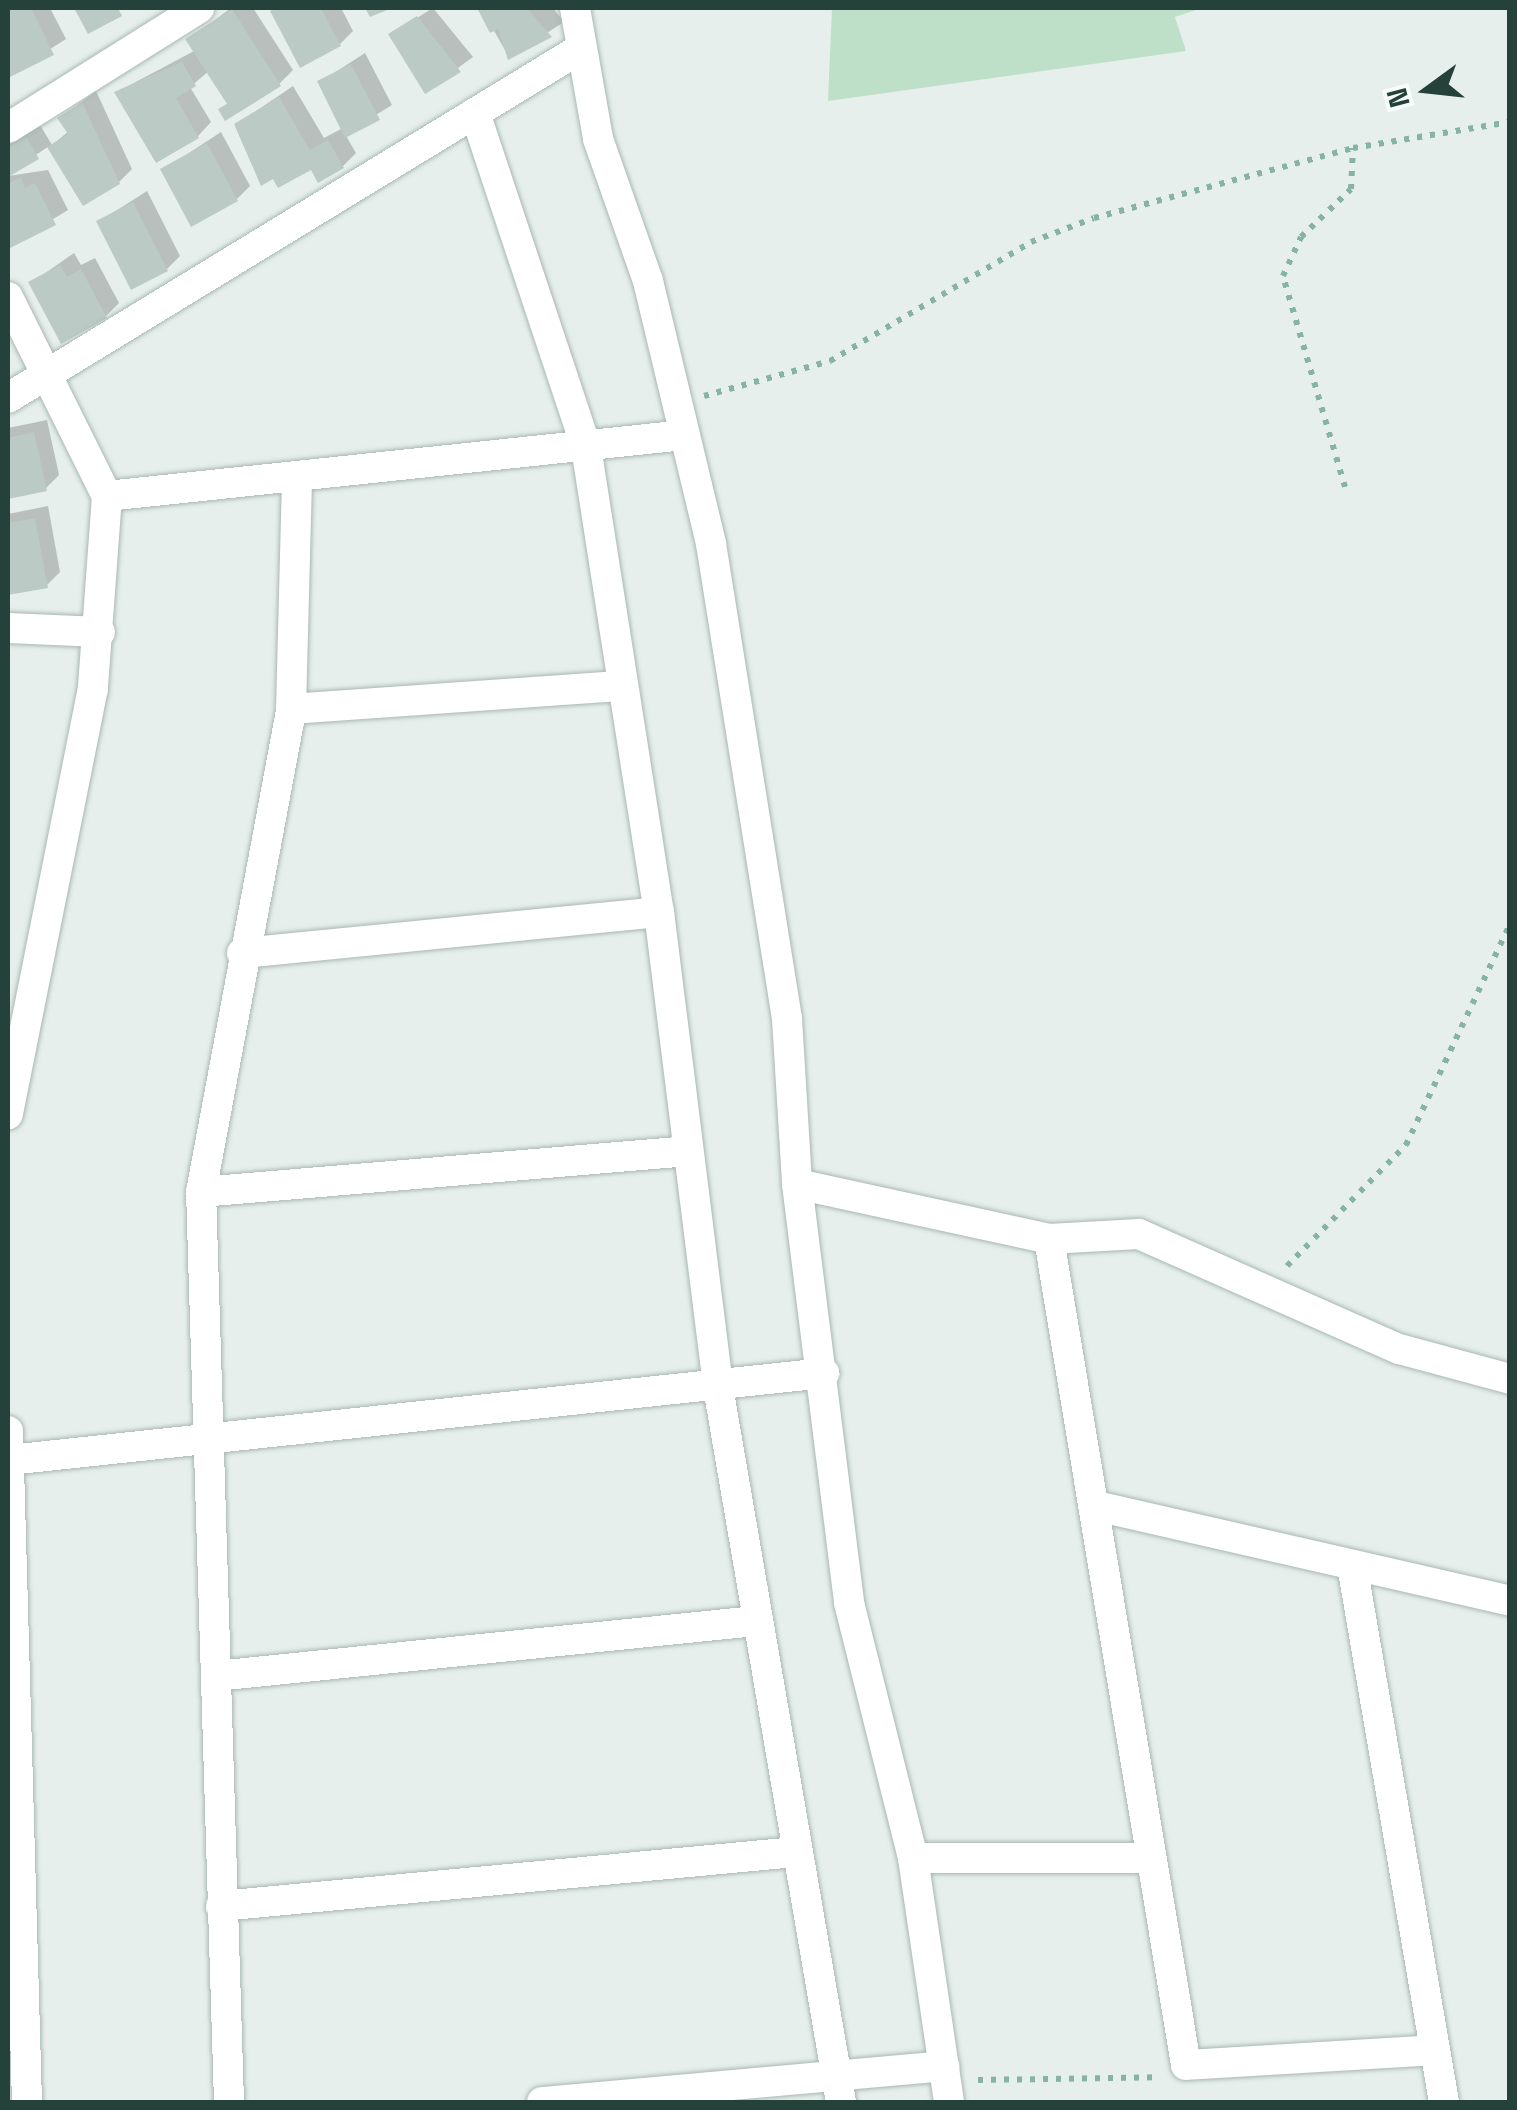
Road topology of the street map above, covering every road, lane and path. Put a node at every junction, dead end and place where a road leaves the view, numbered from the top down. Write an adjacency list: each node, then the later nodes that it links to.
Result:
1 (199, 8): 6 (street)
2 (575, 8): 3 (street)
3 (580, 49): 4 (street); 11 (street)
4 (475, 113): 9 (street); 13 (street)
5 (1510, 122): 7 (path)
6 (8, 128)
7 (1353, 148): 11 (path); 15 (path)
8 (8, 297): 9 (street)
9 (49, 372): 10 (street); 16 (street)
10 (8, 398)
11 (679, 403): 12 (street)
12 (684, 436): 13 (street); 26 (street)
13 (586, 447): 14 (street); 19 (street)
14 (297, 479): 16 (street); 20 (street)
15 (1345, 487)
16 (107, 496): 18 (street)
17 (8, 628): 18 (street)
18 (100, 632): 24 (street)
19 (622, 686): 20 (street); 21 (street)
20 (291, 709): 23 (street)
21 (659, 912): 23 (street); 25 (street)
22 (1510, 924): 29 (path)
23 (242, 954): 27 (street)
24 (8, 1100)
25 (687, 1152): 27 (street); 32 (street)
26 (797, 1184): 28 (street); 30 (street)
27 (201, 1192): 34 (street)
28 (1049, 1239): 29 (street); 37 (street)
29 (1266, 1286): 31 (street)
30 (824, 1373): 32 (street); 44 (street)
31 (1510, 1379)
32 (718, 1387): 34 (street); 40 (street)
33 (8, 1431): 35 (street)
34 (206, 1438): 35 (street); 41 (street)
35 (9, 1460): 36 (street)
36 (8, 1501): 42 (street)
37 (1096, 1506): 38 (street); 45 (street)
38 (1352, 1565): 39 (street); 48 (street)
39 (1510, 1601)
40 (756, 1621): 41 (street); 43 (street)
41 (216, 1676): 47 (street)
42 (12, 1686): 46 (street)
43 (796, 1852): 47 (street); 51 (street)
44 (913, 1858): 45 (street); 50 (street)
45 (1146, 1858): 49 (street)
46 (15, 1873): 52 (street)
47 (221, 1906): 53 (street)
48 (1434, 2050): 49 (street); 55 (street)
49 (1186, 2064): 50 (path)
50 (946, 2083): 51 (street)
51 (839, 2088): 54 (street)
52 (27, 2102)
53 (230, 2102)
54 (542, 2102)
55 (1444, 2102)

